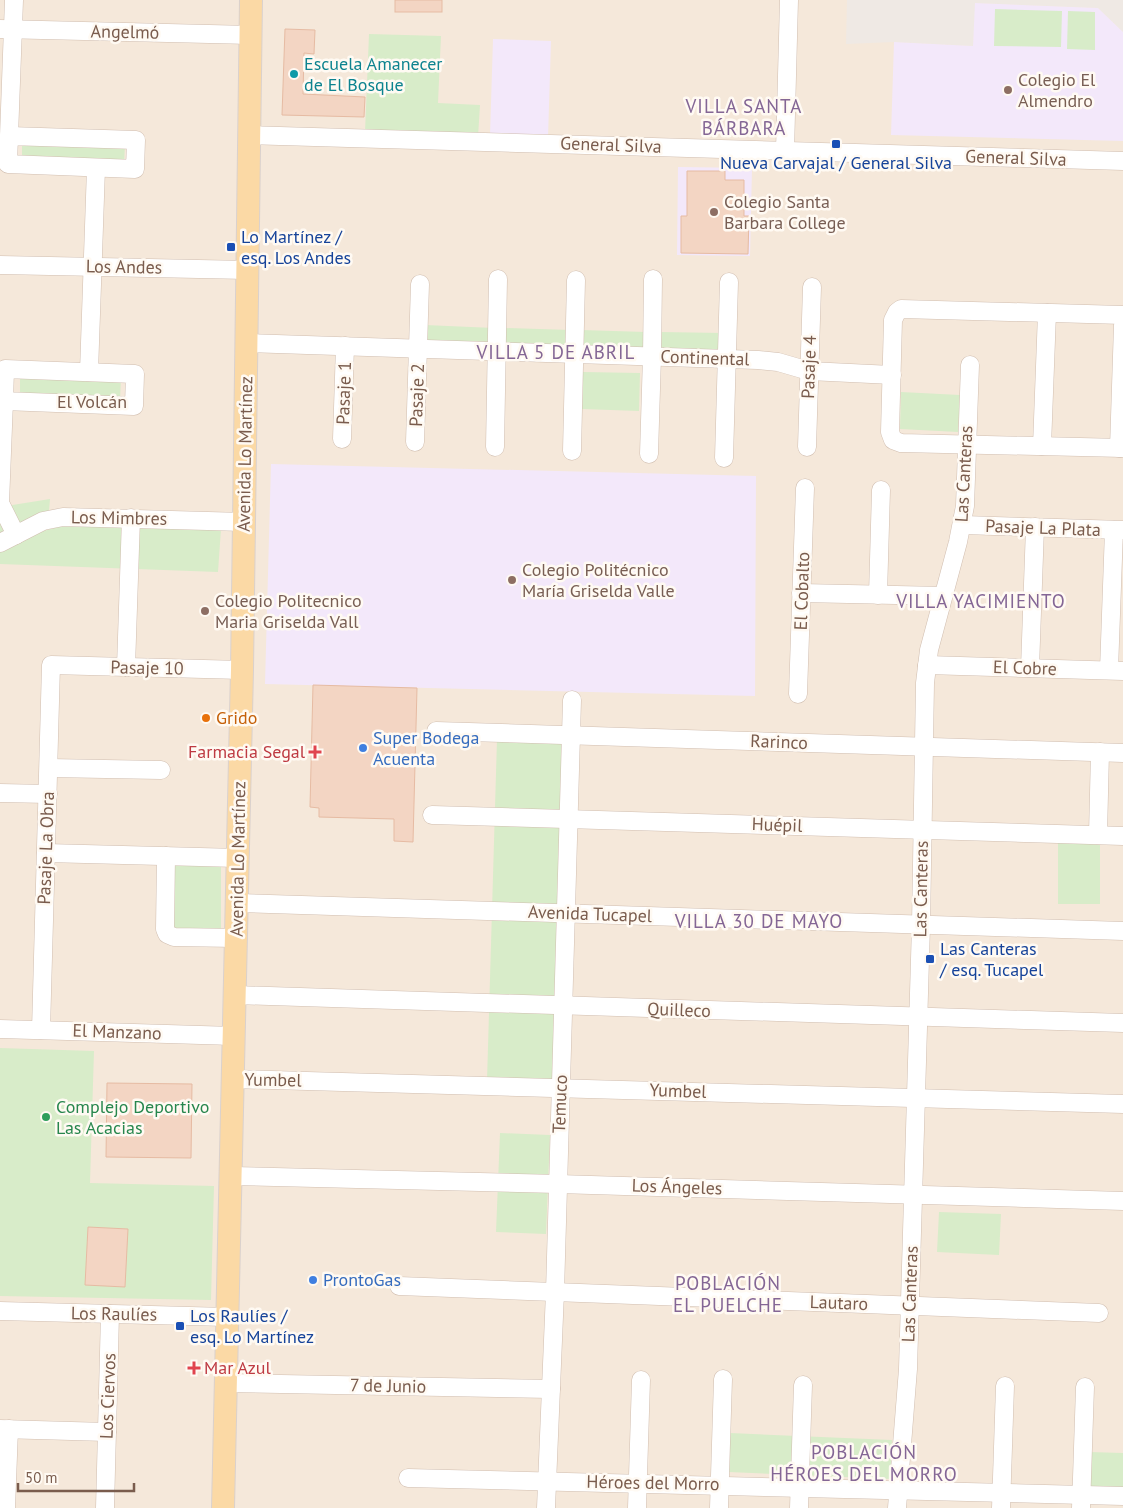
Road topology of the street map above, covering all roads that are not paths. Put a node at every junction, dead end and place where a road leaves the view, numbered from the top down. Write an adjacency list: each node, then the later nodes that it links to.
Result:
1 (14, 0): 4 (street)
2 (251, 0): 5 (main road, Avenida Lo Martínez)
3 (790, 0): 8 (street)
4 (6, 29): 5 (street, Angelmó); 7 (street)
5 (251, 34): 6 (main road, Avenida Lo Martínez)
6 (249, 135): 8 (street, General Silva); 13 (main road, Avenida Lo Martínez)
7 (9, 136): 10 (street); 10 (street)
8 (785, 151): 9 (street, General Silva)
9 (1123, 161)
10 (96, 168): 12 (street, El Volcán)
11 (0, 265): 12 (street, Los Andes)
12 (92, 267): 13 (street, Los Andes); 32 (street, El Volcán)
13 (248, 270): 23 (main road, Avenida Lo Martínez)
14 (498, 279): 26 (street)
15 (653, 279): 28 (street)
16 (576, 280): 27 (street)
17 (730, 282): 29 (street)
18 (420, 284): 25 (street, Pasaje 2)
19 (812, 286): 31 (street, Pasaje 4)
20 (1048, 313): 21 (street); 33 (street); 38 (street)
21 (1123, 315)
22 (1123, 325): 41 (street)
23 (247, 343): 24 (street, Continental); 49 (main road, Avenida Lo Martínez)
24 (345, 346): 25 (street, Continental); 35 (street, Pasaje 1)
25 (419, 349): 26 (street, Continental); 36 (street, Pasaje 2)
26 (498, 351): 27 (street, Continental); 39 (street)
27 (575, 354): 28 (street, Continental); 42 (street)
28 (652, 356): 29 (street, Continental); 43 (street)
29 (728, 359): 31 (street, Continental); 44 (street)
30 (970, 365): 37 (street, Las Canteras)
31 (809, 371): 33 (street, Continental); 40 (street, Pasaje 4)
32 (89, 372): 34 (street, El Volcán); 34 (street, El Volcán)
33 (892, 375): 37 (street)
34 (4, 401): 47 (street, El Volcán)
35 (342, 439)
36 (415, 442)
37 (967, 444): 38 (street); 50 (street, Las Canteras)
38 (1042, 446): 41 (street)
39 (495, 447)
40 (807, 447)
41 (1121, 448)
42 (572, 451)
43 (649, 454)
44 (724, 458)
45 (805, 488): 54 (street, El Cobalto)
46 (881, 490): 55 (street)
47 (0, 503): 53 (street, El Volcán)
48 (131, 518): 49 (street, Los Mimbres); 53 (street, Los Mimbres); 59 (street)
49 (244, 522): 61 (main road, Avenida Lo Martínez)
50 (963, 525): 51 (street, Pasaje La Plata); 56 (street, Las Canteras)
51 (1035, 527): 52 (street, Pasaje La Plata); 60 (street)
52 (1118, 530): 62 (street)
53 (8, 539)
54 (802, 593): 55 (street); 63 (street, El Cobalto)
55 (878, 595): 56 (street)
56 (943, 596): 58 (street, Las Canteras)
57 (52, 665): 59 (street, Pasaje 10); 70 (street, Pasaje La Obra)
58 (927, 665): 60 (street, El Cobre); 67 (street, Las Canteras)
59 (126, 667): 61 (street, Pasaje 10)
60 (1030, 668): 62 (street, El Cobre)
61 (242, 670): 81 (main road, Avenida Lo Martínez)
62 (1116, 670)
63 (798, 694)
64 (572, 700): 66 (street, Temuco)
65 (436, 731): 66 (street, Rarinco)
66 (571, 736): 67 (street, Rarinco); 75 (street, Temuco)
67 (924, 746): 68 (street, Rarinco); 76 (street, Las Canteras)
68 (1100, 752): 69 (street, Rarinco); 77 (street)
69 (1123, 753)
70 (49, 768): 71 (street); 73 (street, Pasaje La Obra)
71 (161, 770)
72 (0, 793): 73 (street)
73 (48, 794): 79 (street, Pasaje La Obra)
74 (432, 815): 75 (street, Huépil)
75 (568, 819): 76 (street, Huépil); 83 (street, Temuco)
76 (922, 830): 77 (street, Huépil); 84 (street, Las Canteras)
77 (1098, 835): 78 (street, Huépil)
78 (1123, 836)
79 (46, 853): 80 (street); 92 (street, Pasaje La Obra)
80 (166, 856): 81 (street); 86 (street)
81 (238, 858): 82 (main road, Avenida Lo Martínez)
82 (237, 904): 83 (street, Avenida Tucapel); 86 (main road, Avenida Lo Martínez)
83 (565, 914): 84 (street, Avenida Tucapel); 88 (street, Temuco)
84 (921, 924): 85 (street, Avenida Tucapel); 89 (street, Las Canteras)
85 (1123, 931)
86 (236, 938): 87 (main road, Avenida Lo Martínez)
87 (235, 995): 88 (street, Quilleco); 93 (main road, Avenida Lo Martínez)
88 (563, 1006): 89 (street, Quilleco); 95 (street, Temuco)
89 (918, 1017): 90 (street, Quilleco); 96 (street, Las Canteras)
90 (1123, 1023)
91 (0, 1029): 92 (street, El Manzano)
92 (41, 1030): 93 (street, El Manzano)
93 (234, 1036): 94 (main road, Avenida Lo Martínez)
94 (233, 1079): 95 (street, Yumbel); 98 (main road, Avenida Lo Martínez)
95 (561, 1088): 96 (street, Yumbel); 99 (street, Temuco)
96 (916, 1098): 97 (street, Yumbel); 100 (street, Las Canteras)
97 (1123, 1104)
98 (231, 1176): 99 (street, Los Ángeles); 108 (main road, Avenida Lo Martínez)
99 (558, 1184): 100 (street, Los Ángeles); 103 (street, Temuco)
100 (914, 1195): 101 (street, Los Ángeles); 104 (street, Las Canteras)
101 (1123, 1201)
102 (399, 1286): 103 (street, Lautaro)
103 (555, 1292): 104 (street, Lautaro); 115 (street, Temuco)
104 (910, 1306): 106 (street, Lautaro); 123 (street, Las Canteras)
105 (0, 1311): 107 (street, Los Raulíes)
106 (1098, 1313)
107 (110, 1314): 108 (street, Los Raulíes); 117 (street, Los Ciervos)
108 (228, 1317): 111 (main road, Avenida Lo Martínez)
109 (723, 1379): 121 (street)
110 (641, 1380): 120 (street)
111 (226, 1383): 115 (street, 7 de Junio); 129 (main road, Avenida Lo Martínez)
112 (803, 1385): 122 (street)
113 (1005, 1386): 125 (street)
114 (1084, 1387): 126 (street)
115 (551, 1389): 119 (street, Temuco)
116 (4, 1429): 117 (street); 127 (street)
117 (107, 1432): 128 (street, Los Ciervos)
118 (408, 1478): 119 (street, Héroes del Morro)
119 (547, 1480): 120 (street, Héroes del Morro); 130 (street, Temuco)
120 (638, 1483): 121 (street, Héroes del Morro); 131 (street)
121 (720, 1485): 122 (street, Héroes del Morro); 132 (street)
122 (799, 1487): 123 (street, Héroes del Morro); 133 (street)
123 (898, 1489): 125 (street); 134 (street, Las Canteras)
124 (1123, 1496): 126 (street)
125 (1002, 1500): 126 (street)
126 (1081, 1501)
127 (6, 1508)
128 (105, 1508)
129 (223, 1508)
130 (546, 1508)
131 (637, 1508)
132 (719, 1508)
133 (798, 1508)
134 (897, 1508)

